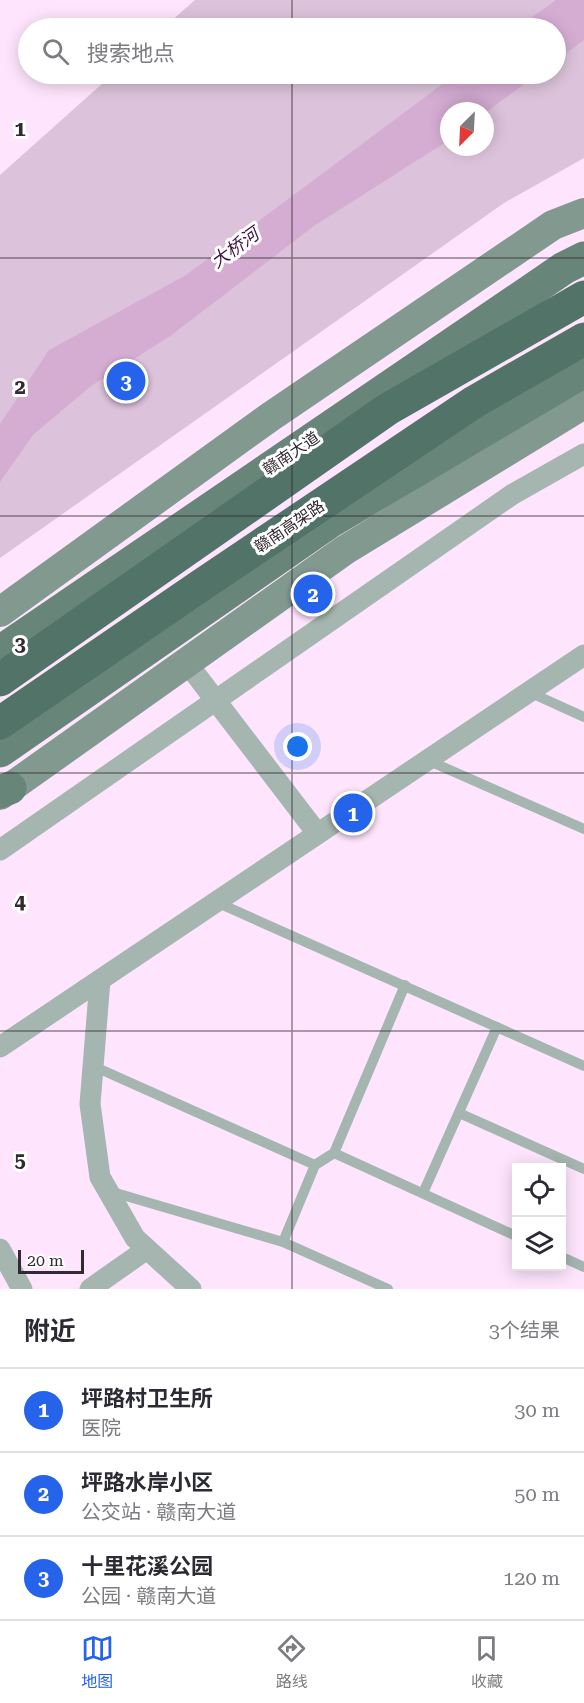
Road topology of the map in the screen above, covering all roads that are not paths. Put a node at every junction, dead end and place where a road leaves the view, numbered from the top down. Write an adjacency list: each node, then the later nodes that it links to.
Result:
1 (584, 213): 8 (street)
2 (577, 260): 9 (main road, 赣南大道)
3 (584, 297): 12 (highway)
4 (584, 339): 16 (highway, 赣南高架路)
5 (584, 371): 17 (main road)
6 (584, 404): 11 (street)
7 (584, 454): 14 (street)
8 (0, 612)
9 (0, 652)
10 (584, 654): 13 (street)
11 (187, 663): 14 (street); 19 (street)
12 (0, 680)
13 (528, 692): 15 (lane); 18 (street)
14 (214, 701): 21 (street); 22 (street)
15 (584, 717)
16 (0, 723)
17 (0, 751)
18 (427, 760): 20 (lane); 21 (street)
19 (3, 791)
20 (584, 829)
21 (317, 833): 23 (street)
22 (0, 850)
23 (216, 902): 24 (street); 25 (lane)
24 (100, 980): 27 (street); 28 (street)
25 (405, 986): 26 (lane); 31 (lane)
26 (497, 1027): 29 (lane); 30 (lane)
27 (0, 1047)
28 (93, 1066): 32 (lane); 34 (street)
29 (584, 1066)
30 (459, 1113): 33 (lane); 35 (lane)
31 (334, 1153): 32 (lane); 35 (lane)
32 (315, 1165): 37 (lane)
33 (584, 1169)
34 (108, 1191): 37 (lane); 39 (street)
35 (423, 1193): 36 (lane)
36 (512, 1234)
37 (283, 1242): 45 (lane)
38 (0, 1249): 42 (street)
39 (147, 1249): 43 (street); 44 (street)
40 (566, 1259): 41 (lane)
41 (584, 1267)
42 (22, 1289)
43 (90, 1289)
44 (191, 1289)
45 (388, 1289)

